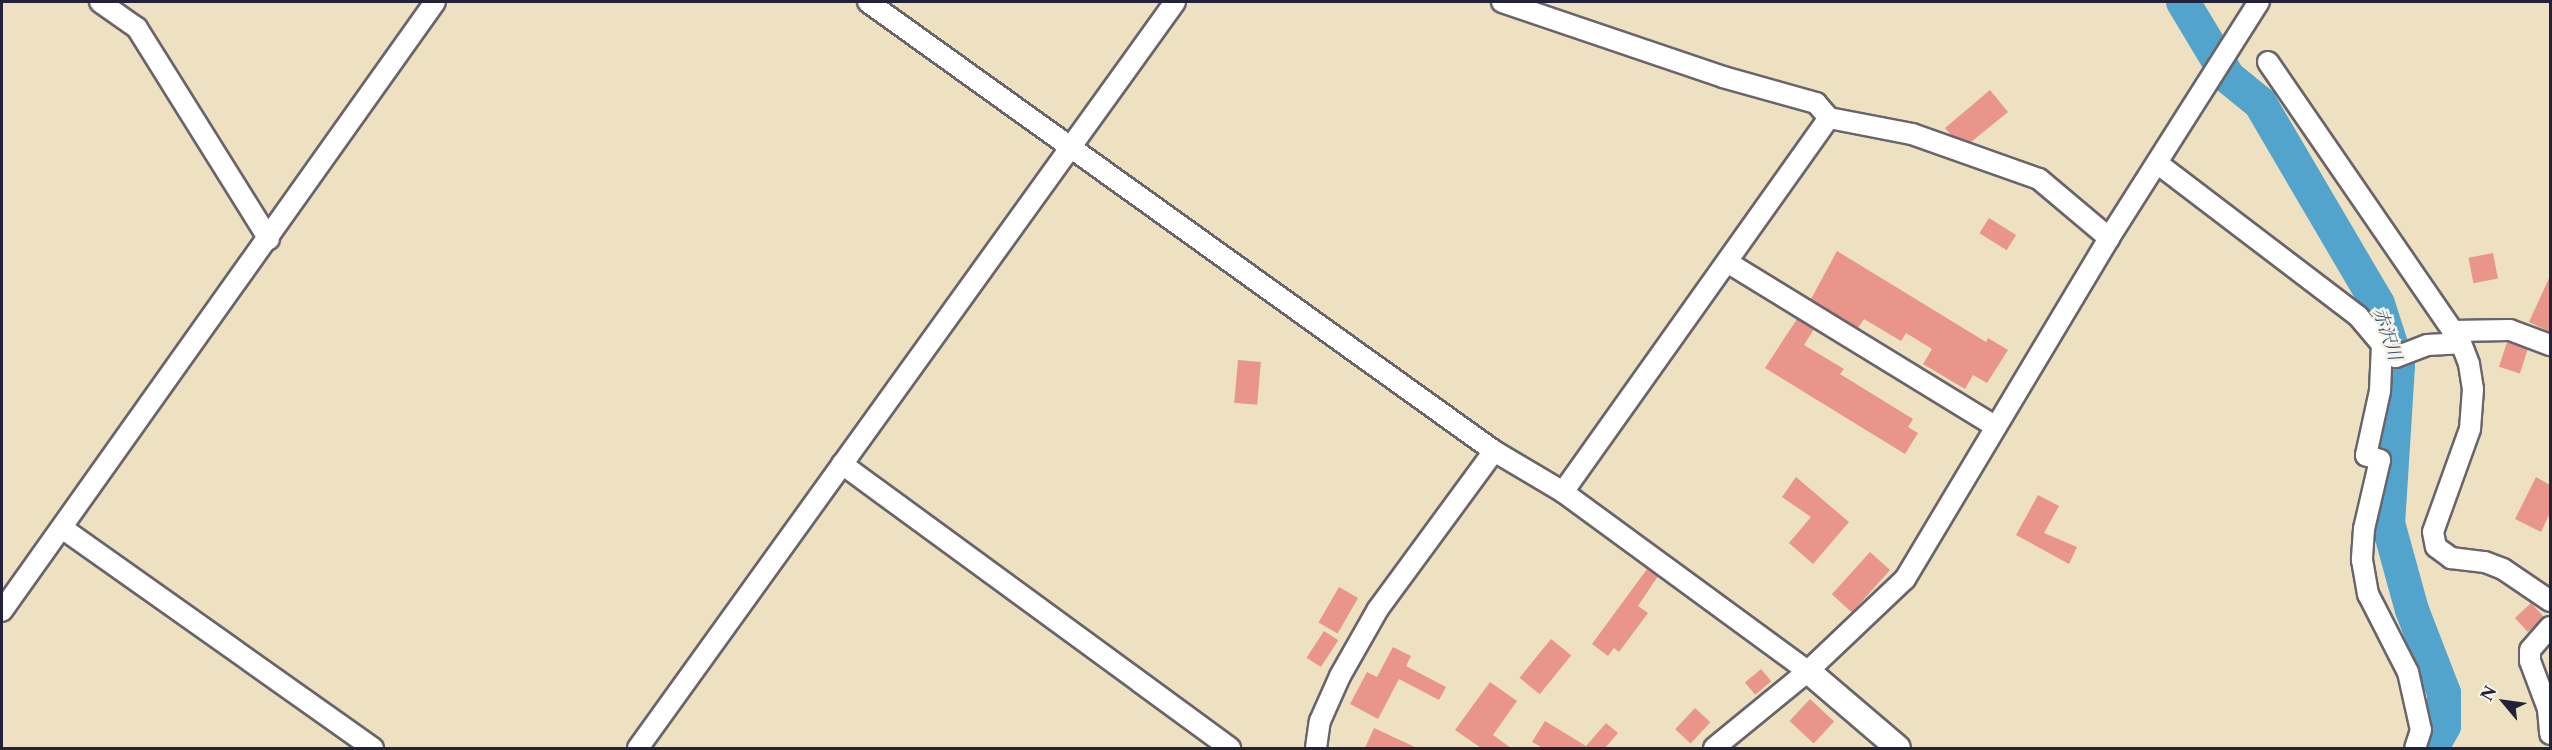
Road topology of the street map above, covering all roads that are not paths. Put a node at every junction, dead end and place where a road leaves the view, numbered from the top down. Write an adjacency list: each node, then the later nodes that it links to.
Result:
1 (100, 2): 12 (street)
2 (435, 2): 12 (street)
3 (868, 2): 9 (street)
4 (1175, 2): 9 (street)
5 (1502, 2): 8 (street)
6 (2259, 2): 10 (street)
7 (2268, 62): 14 (street)
8 (1829, 118): 11 (street); 13 (street)
9 (1070, 145): 18 (street); 19 (street)
10 (2157, 163): 11 (street); 16 (street)
11 (2109, 238): 17 (street)
12 (269, 239): 21 (street)
13 (1727, 262): 17 (street); 20 (street)
14 (2457, 337): 15 (street); 16 (street); 22 (street)
15 (2550, 345)
16 (2384, 354): 33 (street)
17 (1995, 426): 25 (street)
18 (1494, 451): 20 (street); 30 (street)
19 (842, 464): 28 (street); 29 (street)
20 (1563, 492): 25 (street)
21 (62, 528): 23 (street); 27 (street)
22 (2550, 601)
23 (2, 611)
24 (2550, 627): 26 (street)
25 (1808, 671): 31 (street); 32 (street)
26 (2550, 734)
27 (373, 748)
28 (638, 748)
29 (1230, 748)
30 (1316, 748)
31 (1714, 748)
32 (1898, 748)
33 (2415, 748)

